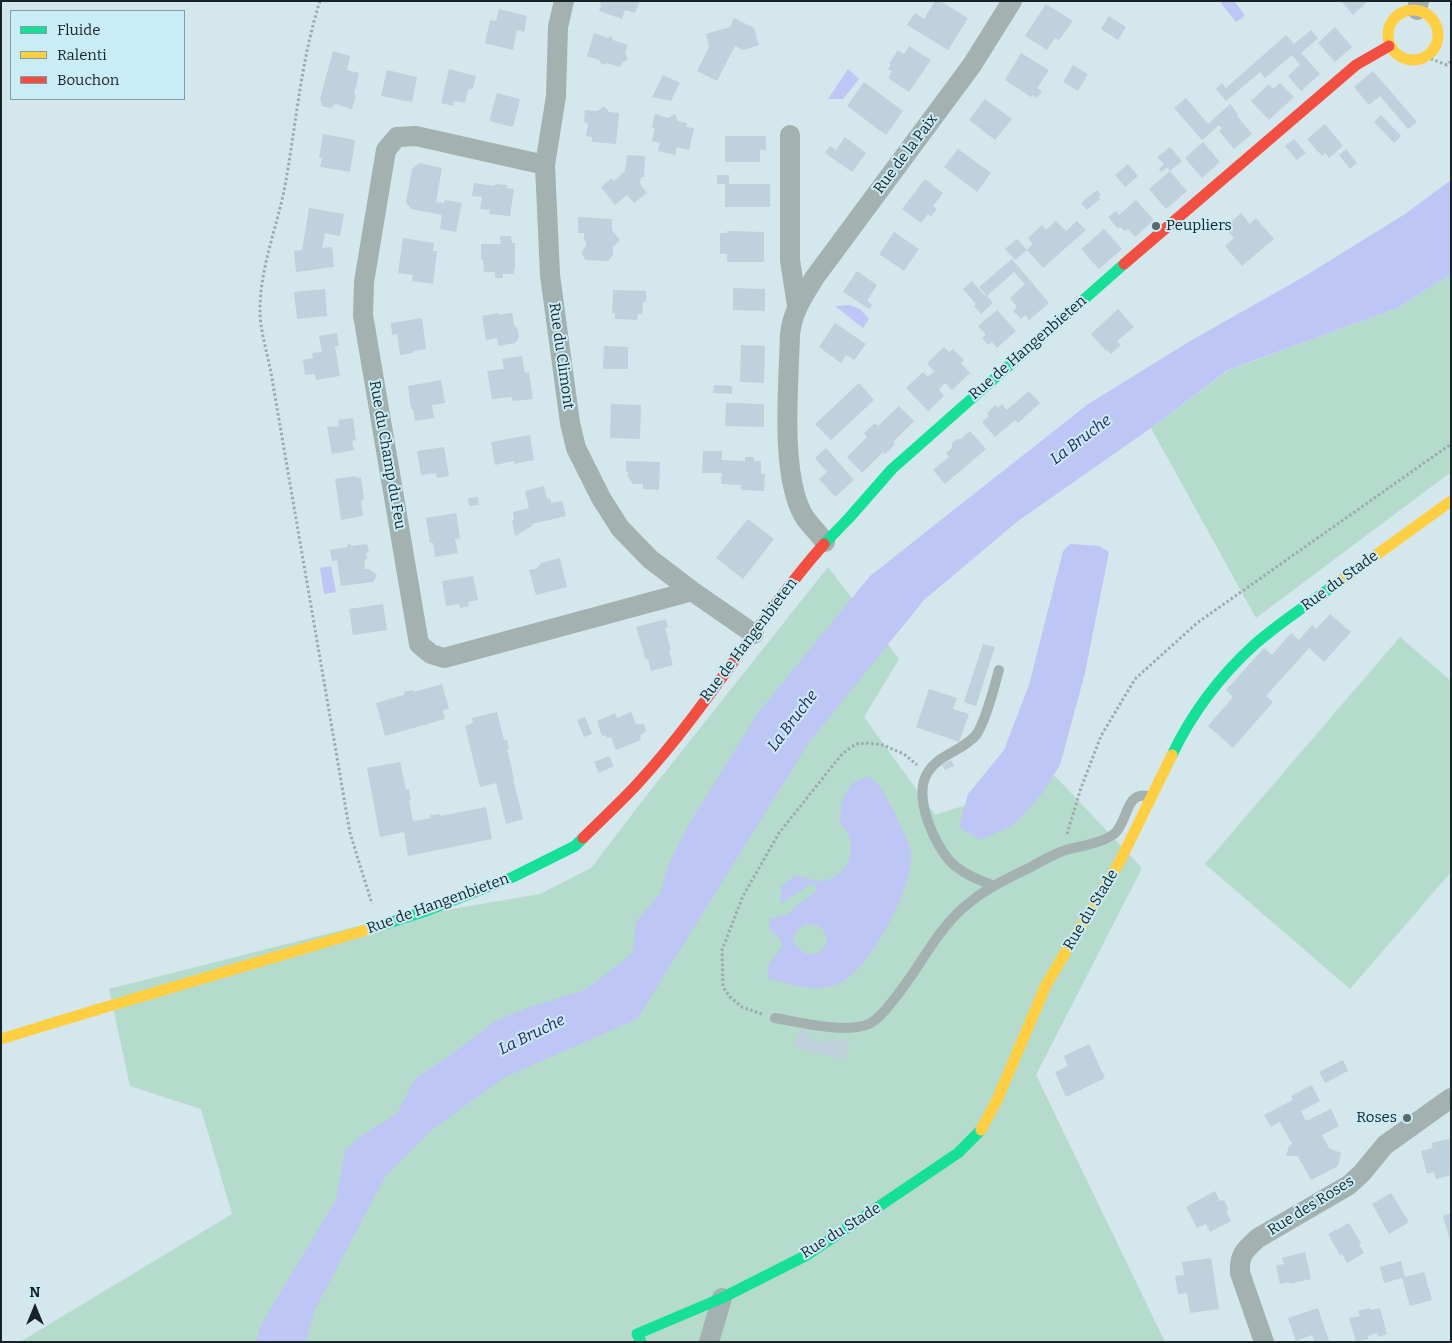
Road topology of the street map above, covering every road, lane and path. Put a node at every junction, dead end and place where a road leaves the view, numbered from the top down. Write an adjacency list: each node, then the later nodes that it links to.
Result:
1 (320, 1): 23 (path)
2 (564, 1): 11 (street, Rue du Climont)
3 (1012, 1): 12 (street, Rue de la Paix)
4 (1410, 6): 6 (street); 7 (street)
5 (1451, 27): 6 (street)
6 (1438, 29): 8 (street)
7 (1389, 46): 8 (street); 15 (street, Rue de Hangenbieten)
8 (1426, 57): 9 (path)
9 (1451, 61)
10 (790, 135): 12 (street, Rue de la Paix)
11 (545, 165): 16 (street, Rue du Climont); 16 (street, Rue du Champ du Feu)
12 (797, 306): 15 (street, Rue de la Paix)
13 (1451, 444): 21 (path)
14 (1451, 501): 20 (street, Rue du Stade)
15 (825, 542): 17 (street, Rue de Hangenbieten)
16 (692, 591): 17 (street, Rue du Climont)
17 (754, 634): 23 (street, Rue de Hangenbieten)
18 (999, 670): 19 (lane)
19 (927, 773): 22 (lane); 24 (path)
20 (1152, 797): 21 (lane); 27 (street, Rue du Stade)
21 (1062, 852): 22 (lane)
22 (992, 885): 24 (lane)
23 (381, 926): 25 (street, Rue de Hangenbieten)
24 (775, 1018)
25 (1, 1038)
26 (1451, 1098): 30 (street, Rue des Roses)
27 (722, 1298): 28 (street, Rue du Stade); 29 (street)
28 (641, 1342)
29 (708, 1342)
30 (1264, 1342)

